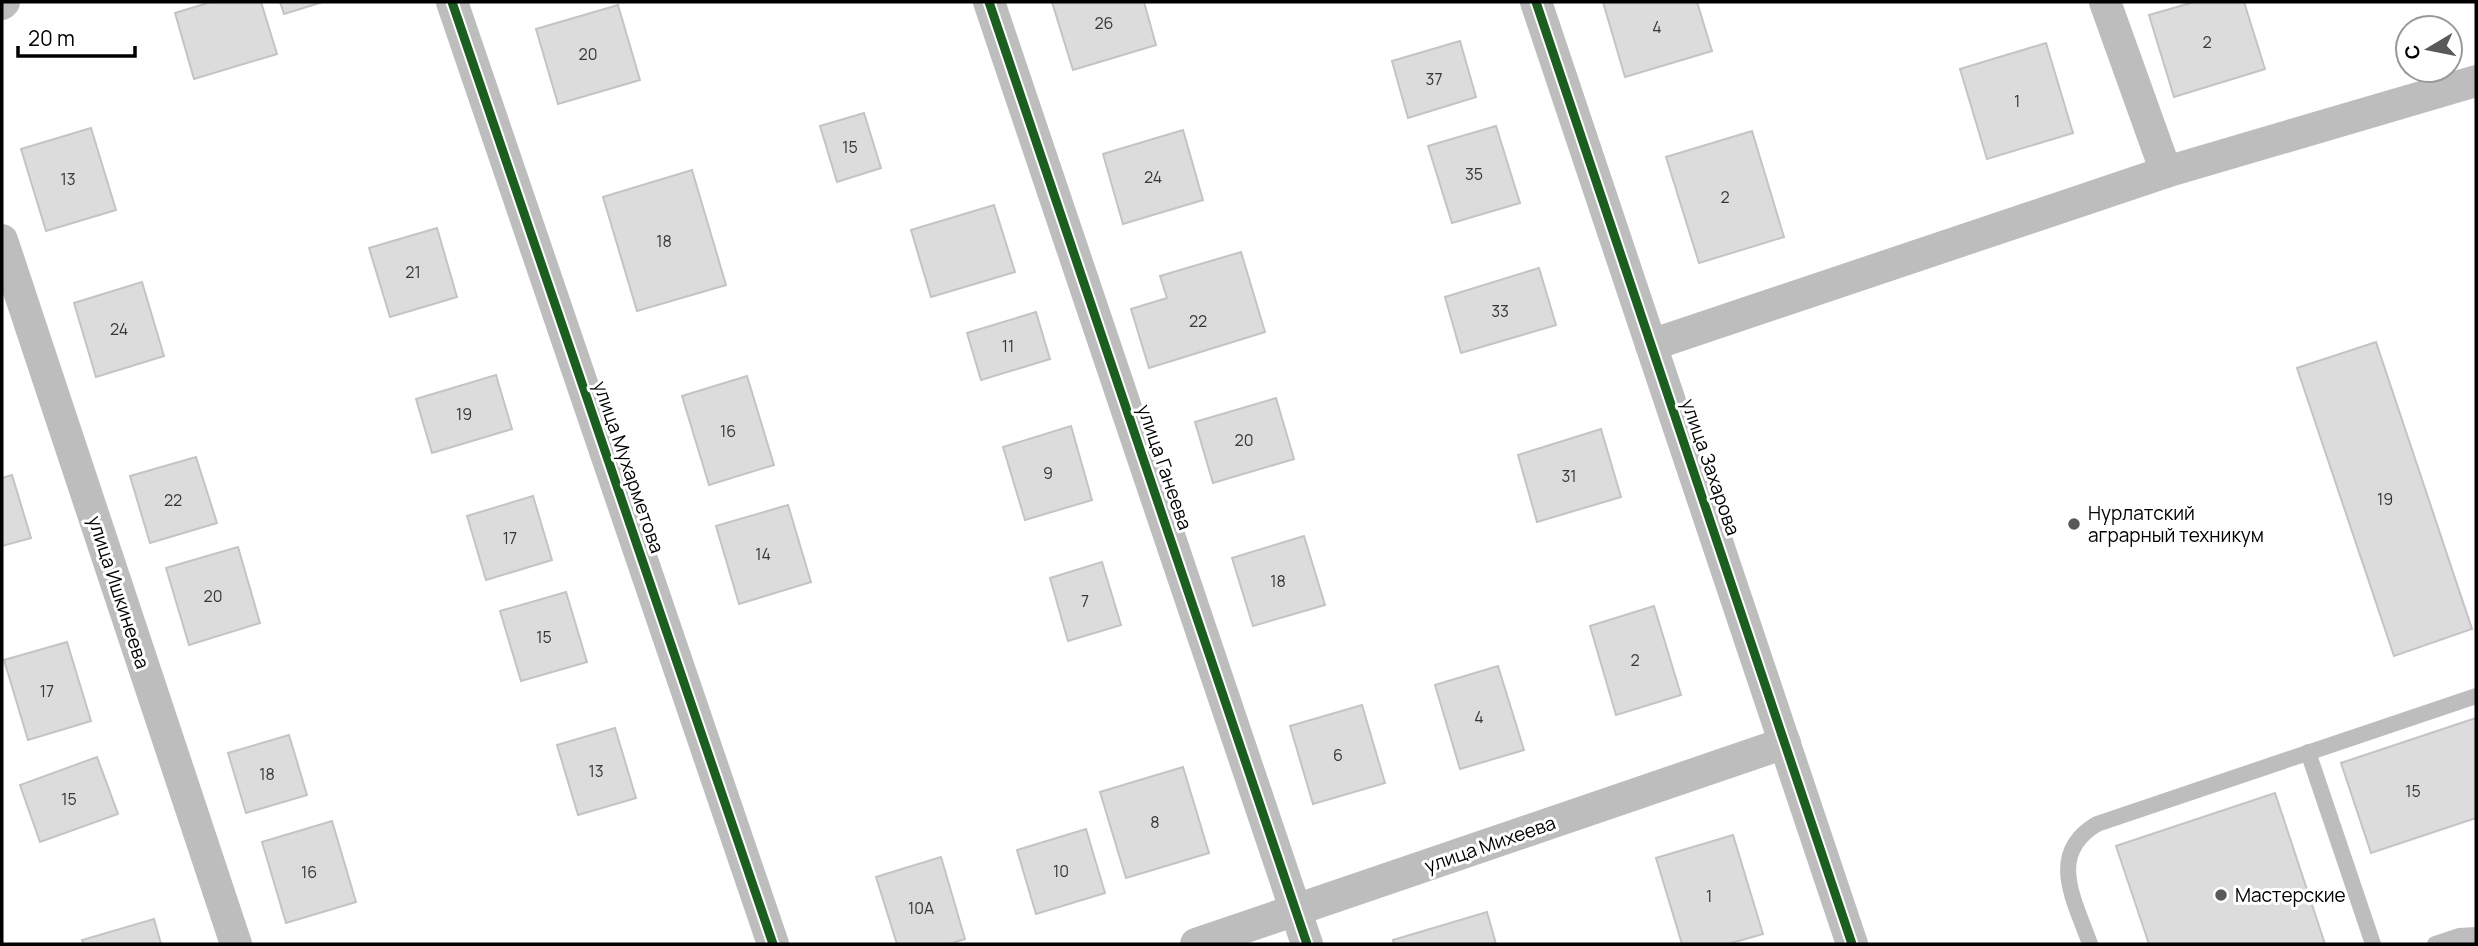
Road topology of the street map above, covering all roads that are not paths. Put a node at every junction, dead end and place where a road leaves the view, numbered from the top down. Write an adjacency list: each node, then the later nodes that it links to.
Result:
1 (452, 2): 15 (street, улица Мухарметова)
2 (989, 2): 12 (street, улица Ганеева)
3 (1536, 2): 8 (street, улица Захарова)
4 (2105, 2): 6 (street)
5 (2476, 81): 6 (street)
6 (2166, 172): 8 (street)
7 (2, 240): 14 (street, улица Ишкинеева)
8 (1651, 345): 10 (street, улица Захарова)
9 (2476, 696): 11 (lane)
10 (1784, 743): 12 (street, улица Михеева); 18 (street, улица Захарова)
11 (2308, 752): 19 (lane); 20 (lane)
12 (1296, 910): 16 (street, улица Михеева); 17 (street, улица Ганеева)
13 (2476, 935): 21 (lane)
14 (236, 944)
15 (773, 944)
16 (1196, 944)
17 (1307, 944)
18 (1852, 944)
19 (2090, 944)
20 (2373, 944)
21 (2435, 944)

